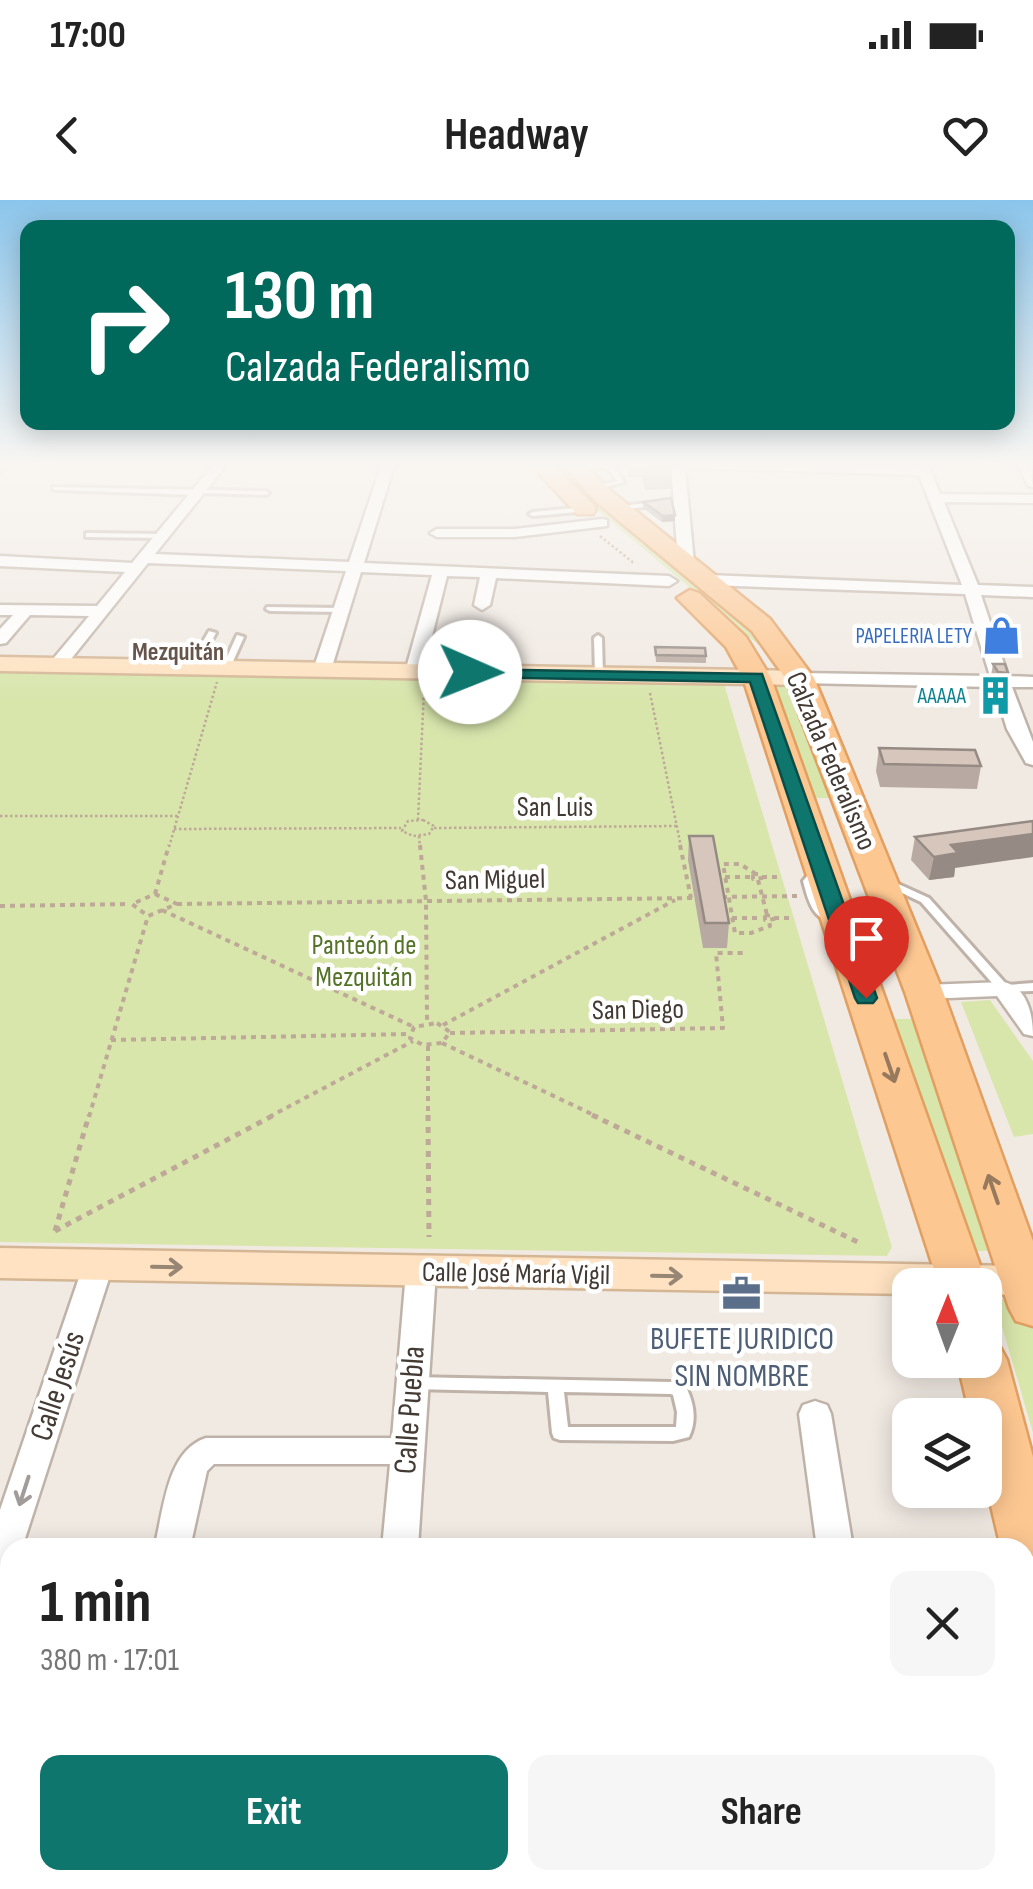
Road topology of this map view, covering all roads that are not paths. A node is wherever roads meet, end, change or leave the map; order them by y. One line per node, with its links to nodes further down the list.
1 (157, 542): 7 (street)
2 (363, 542): 8 (street)
3 (632, 542): 11 (main road, Calzada Federalismo)
4 (675, 542): 11 (street)
5 (953, 542): 13 (street)
6 (0, 561): 7 (street)
7 (139, 563): 8 (street); 20 (street)
8 (355, 567): 9 (street); 19 (street)
9 (441, 570): 10 (street); 33 (street)
10 (489, 573): 11 (street); 15 (street)
11 (670, 574): 12 (main road, Calzada Federalismo); 34 (main road, Calzada Federalismo)
12 (708, 580): 13 (street); 34 (main road, Calzada Federalismo)
13 (972, 590): 14 (street); 35 (street)
14 (1033, 592)
15 (482, 605)
16 (270, 609): 19 (lane)
17 (0, 610): 18 (street)
18 (25, 610): 20 (street); 24 (street)
19 (341, 610): 29 (street)
20 (100, 612): 27 (street)
21 (212, 634): 28 (lane)
22 (240, 637): 30 (lane)
23 (598, 638): 32 (lane)
24 (0, 639)
25 (505, 642): 31 (lane)
26 (0, 664): 27 (street)
27 (57, 665): 28 (street)
28 (192, 668): 30 (street)
29 (322, 670): 30 (street); 33 (street)
30 (222, 672)
31 (470, 672): 32 (street); 33 (street)
32 (599, 675): 34 (street)
33 (419, 676)
34 (778, 678): 35 (street); 38 (main road, Calzada Federalismo); 46 (main road, Calzada Federalismo, one-way to 46)
35 (1000, 682): 36 (street); 37 (street)
36 (1033, 682)
37 (1033, 759)
38 (879, 878): 40 (lane); 41 (main road, Calzada Federalismo)
39 (1033, 986): 40 (lane)
40 (1004, 989): 41 (street); 42 (street)
41 (924, 992): 49 (main road, Calzada Federalismo, one-way to 41)
42 (1033, 1029)
43 (425, 1254): 45 (street, Calle José María Vigil, one-way to 43); 47 (street, Calle José María Vigil, one-way to 47); 51 (street, Calle Puebla)
44 (0, 1263): 45 (street, Calle José María Vigil)
45 (98, 1266): 55 (street, Calle Jesús, one-way to 55)
46 (958, 1268)
47 (892, 1278)
48 (1002, 1287): 49 (street, Calle José María Vigil)
49 (1030, 1290)
50 (986, 1378): 59 (main road)
51 (412, 1383): 52 (lane); 54 (street, Calle Puebla)
52 (555, 1386): 52 (lane)
53 (814, 1414): 58 (street)
54 (407, 1450): 56 (street); 57 (street, Calle Puebla)
55 (8, 1538)
56 (174, 1538)
57 (401, 1538)
58 (833, 1538)
59 (1026, 1538)

